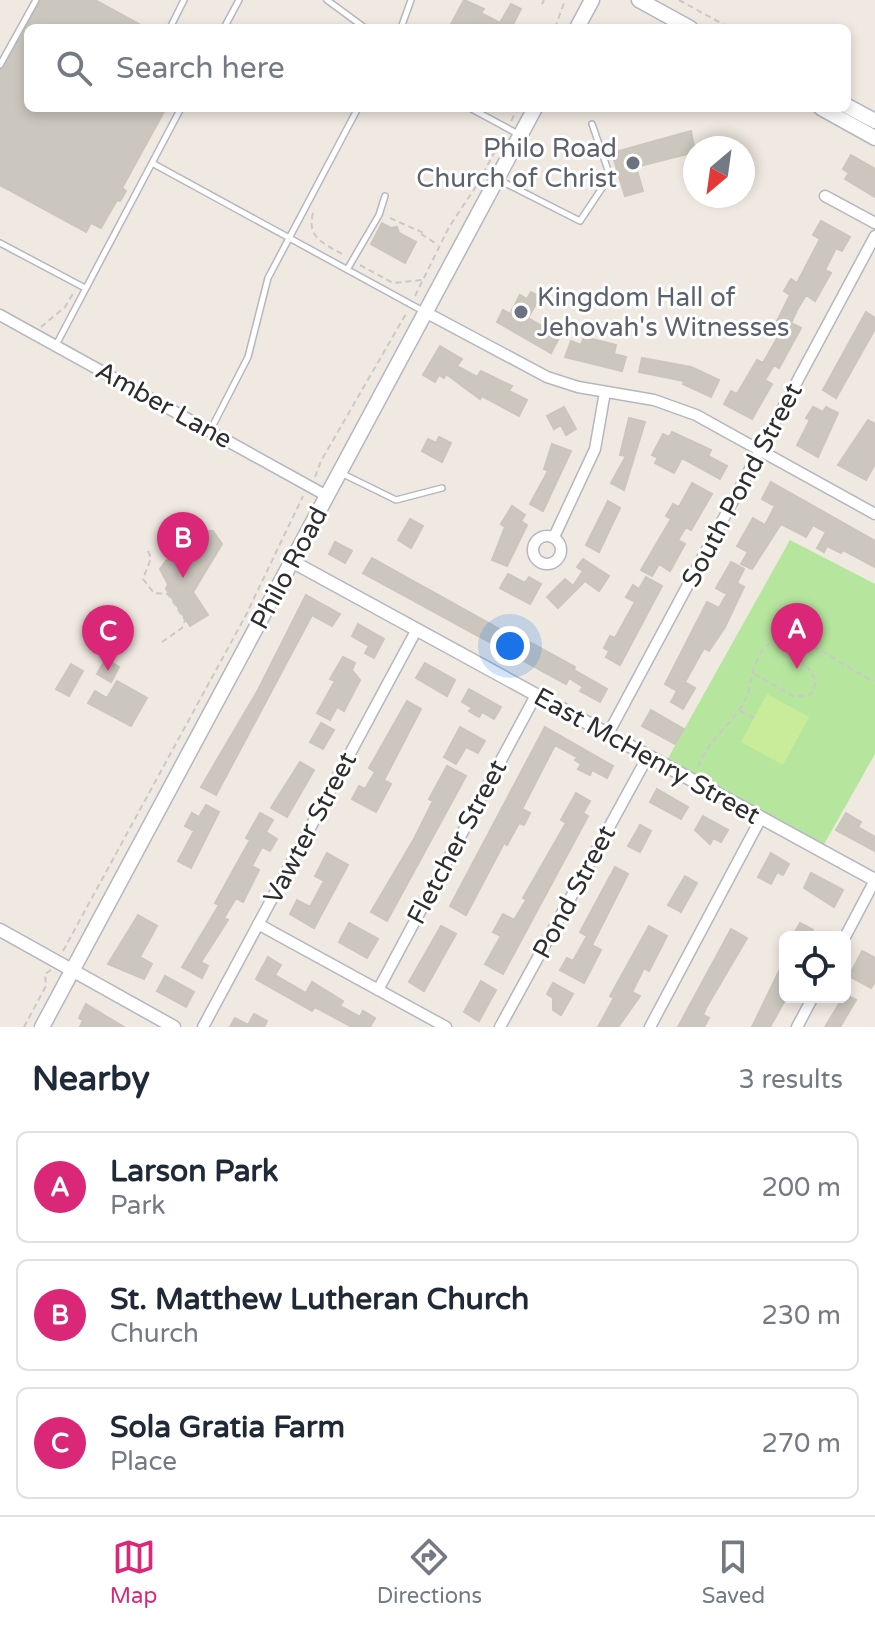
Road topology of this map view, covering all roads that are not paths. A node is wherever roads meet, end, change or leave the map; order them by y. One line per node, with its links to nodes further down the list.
1 (36, 0): 14 (lane)
2 (184, 0): 8 (lane)
3 (239, 0): 9 (lane)
4 (327, 0): 10 (lane)
5 (411, 0): 11 (lane)
6 (592, 0): 12 (main road)
7 (639, 0): 13 (main road)
8 (172, 24)
9 (226, 24)
10 (360, 24)
11 (402, 24)
12 (579, 24)
13 (683, 24)
14 (0, 65)
15 (851, 108): 21 (main road)
16 (179, 112): 25 (lane)
17 (356, 112): 31 (lane)
18 (478, 112): 23 (lane)
19 (533, 112): 23 (main road, Philo Road)
20 (828, 112): 24 (main road)
21 (875, 121)
22 (592, 124): 26 (lane)
23 (521, 135): 26 (main road, Philo Road)
24 (875, 138)
25 (152, 163): 31 (lane); 34 (lane)
26 (498, 179): 35 (main road, Philo Road)
27 (385, 196): 33 (lane)
28 (825, 196): 29 (street)
29 (875, 223)
30 (875, 236): 40 (street, South Pond Street)
31 (288, 237): 33 (lane); 39 (lane)
32 (0, 243): 34 (lane)
33 (348, 268): 35 (lane)
34 (85, 288): 37 (lane)
35 (427, 313): 38 (street); 41 (main road, Philo Road)
36 (1, 319): 37 (street, Amber Lane)
37 (55, 346): 39 (street, Amber Lane)
38 (605, 392): 40 (street); 45 (street)
39 (210, 431): 43 (street, Amber Lane)
40 (761, 451): 44 (street); 49 (street, South Pond Street)
41 (340, 473): 42 (lane); 43 (main road, Philo Road)
42 (442, 488)
43 (327, 496): 46 (main road, Philo Road)
44 (875, 513)
45 (554, 537)
46 (293, 562): 47 (street, East McHenry Street); 56 (main road, Philo Road)
47 (417, 629): 48 (street, East McHenry Street); 53 (street, Vawter Street)
48 (536, 695): 49 (street, East McHenry Street); 57 (street, Fletcher Street)
49 (608, 734): 50 (street, East McHenry Street)
50 (648, 756): 51 (street, East McHenry Street); 63 (street, Pond Street)
51 (761, 818): 52 (street, East McHenry Street); 64 (street)
52 (875, 880): 54 (street)
53 (258, 924): 57 (street); 61 (street, Vawter Street)
54 (848, 931)
55 (1, 934): 56 (street)
56 (72, 971): 59 (main road, Philo Road); 60 (street)
57 (378, 990): 62 (street)
58 (810, 1003): 65 (street)
59 (42, 1027)
60 (174, 1027)
61 (203, 1027)
62 (446, 1027)
63 (500, 1027)
64 (650, 1027)
65 (797, 1027)

